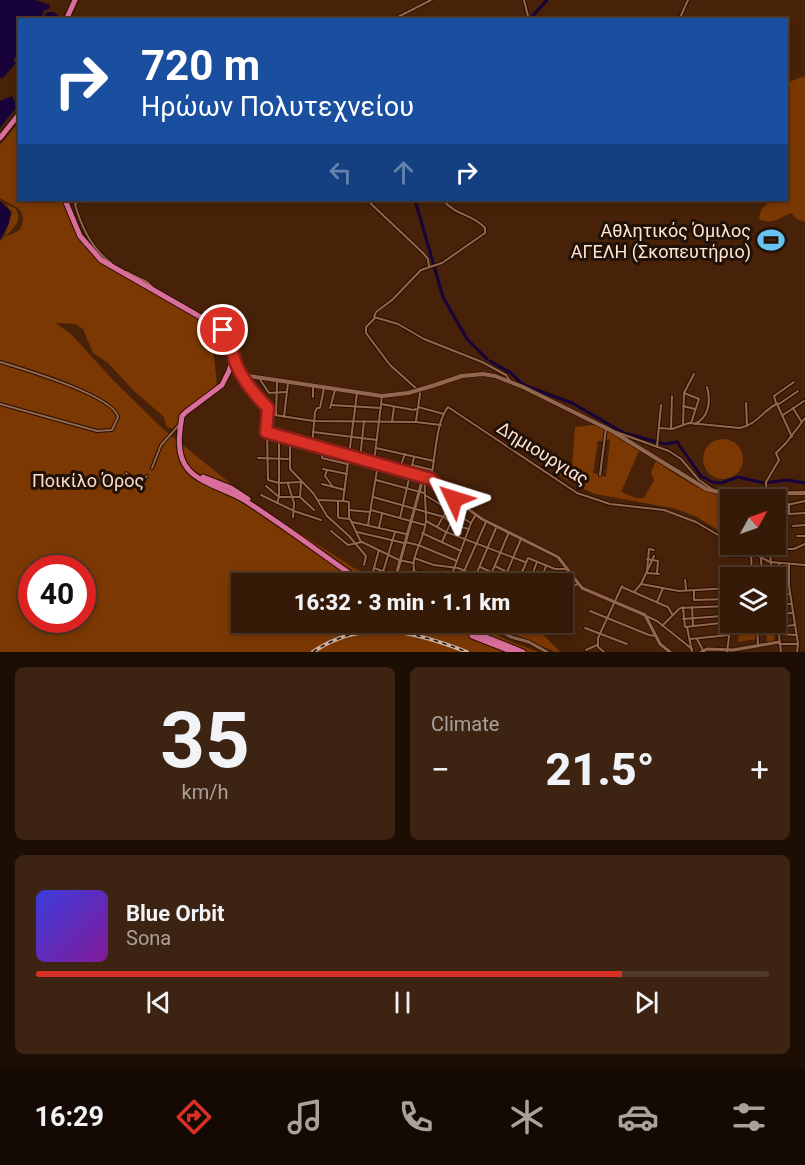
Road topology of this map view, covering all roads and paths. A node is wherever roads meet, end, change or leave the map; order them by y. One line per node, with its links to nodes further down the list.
1 (77, 0): 5 (highway)
2 (430, 0): 6 (street)
3 (524, 0): 7 (street)
4 (688, 0): 8 (street)
5 (69, 18)
6 (396, 18)
7 (529, 18)
8 (680, 18)
9 (18, 116): 11 (highway)
10 (18, 120): 11 (highway)
11 (0, 140)
12 (65, 201): 19 (highway)
13 (74, 201): 17 (street)
14 (80, 201): 17 (street)
15 (368, 201): 18 (street)
16 (444, 201): 18 (street)
17 (75, 204): 19 (street)
18 (429, 266): 20 (street)
19 (154, 290): 21 (highway)
20 (375, 318): 26 (street); 50 (street)
21 (234, 357): 24 (main road); 53 (street); 66 (highway)
22 (0, 362): 43 (street)
23 (694, 374): 37 (street)
24 (259, 378): 25 (main road); 35 (street)
25 (277, 381): 27 (main road); 35 (street)
26 (510, 381): 38 (main road, bridge); 72 (main road)
27 (288, 382): 29 (main road); 34 (street)
28 (794, 382): 44 (street)
29 (313, 386): 31 (main road); 40 (street)
30 (707, 387): 68 (street)
31 (324, 388): 32 (main road); 60 (street)
32 (335, 390): 36 (main road); 45 (street)
33 (798, 391): 44 (street)
34 (286, 392): 35 (street); 57 (street)
35 (278, 393): 56 (street)
36 (357, 393): 38 (main road); 45 (street)
37 (684, 393): 48 (street); 52 (street)
38 (382, 396): 47 (street)
39 (672, 396): 74 (street)
40 (313, 397)
41 (804, 401): 51 (street)
42 (746, 403): 71 (street)
43 (0, 404)
44 (777, 404): 55 (street); 71 (street)
45 (355, 405): 47 (street); 59 (street)
46 (661, 405): 73 (street)
47 (381, 406): 49 (street); 62 (street)
48 (683, 406): 52 (street); 70 (street)
49 (394, 407): 50 (street); 63 (street)
50 (417, 408): 54 (street); 64 (street)
51 (793, 408): 55 (street); 65 (street)
52 (695, 409): 67 (street)
53 (268, 414): 56 (street); 76 (street)
54 (444, 414): 69 (street); 180 (street, Δημιουργιας)
55 (783, 415): 80 (street)
56 (276, 416): 57 (street)
57 (284, 417): 60 (street)
58 (805, 418): 65 (street)
59 (353, 420): 60 (street); 61 (street); 79 (street)
60 (314, 421): 77 (street)
61 (364, 421): 62 (street); 83 (street)
62 (378, 422): 63 (street); 84 (street)
63 (392, 422): 64 (street)
64 (416, 422): 69 (street)
65 (802, 422): 80 (street)
66 (181, 423): 81 (highway); 101 (street)
67 (693, 423): 68 (street); 70 (street)
68 (700, 423): 71 (street)
69 (441, 425): 97 (street)
70 (683, 425): 74 (street)
71 (747, 426)
72 (606, 428): 75 (main road); 108 (street)
73 (658, 428): 74 (street); 85 (street)
74 (671, 429)
75 (614, 431): 85 (street); 122 (main road)
76 (267, 432): 78 (street); 93 (street)
77 (314, 432): 79 (street); 86 (street)
78 (279, 436): 82 (street); 94 (street)
79 (351, 437): 83 (street); 90 (street)
80 (792, 437): 120 (street)
81 (180, 438): 236 (highway); 237 (highway)
82 (290, 439): 86 (street); 95 (street)
83 (362, 439): 84 (street); 96 (street)
84 (376, 440): 88 (street)
85 (657, 443): 122 (street)
86 (312, 445): 87 (street)
87 (322, 448): 90 (street); 99 (street)
88 (376, 448): 89 (street); 98 (street)
89 (405, 454): 91 (street); 102 (street)
90 (349, 456): 96 (street); 99 (street)
91 (414, 457): 97 (street); 100 (street)
92 (258, 458): 93 (street)
93 (267, 459): 94 (street); 113 (street)
94 (279, 459): 95 (street); 113 (street)
95 (289, 459): 107 (street)
96 (360, 459): 98 (street)
97 (434, 461): 103 (street)
98 (376, 464): 102 (street); 112 (street)
99 (348, 465): 106 (street)
100 (412, 465): 103 (street); 105 (street)
101 (152, 468)
102 (399, 470): 105 (street)
103 (432, 470): 111 (street)
104 (126, 473): 109 (street)
105 (410, 473): 110 (street); 119 (street)
106 (347, 474): 118 (street); 121 (street)
107 (294, 475): 114 (street); 115 (street)
108 (600, 475)
109 (147, 476)
110 (424, 477): 111 (street); 123 (street); 126 (street)
111 (431, 479): 133 (street)
112 (376, 480): 119 (street); 132 (street)
113 (279, 483): 115 (street); 130 (street)
114 (301, 483): 115 (street); 131 (street); 134 (street)
115 (290, 484): 128 (street)
116 (321, 484): 118 (street)
117 (266, 486): 130 (street)
118 (334, 488): 121 (street)
119 (407, 489): 123 (street); 141 (street)
120 (766, 489)
121 (345, 490): 136 (street)
122 (713, 491): 124 (main road)
123 (418, 492): 126 (street); 142 (street)
124 (720, 493)
125 (805, 493): 129 (main road)
126 (425, 494): 143 (street); 148 (street)
127 (261, 495): 138 (street)
128 (291, 496): 130 (street); 131 (street); 146 (street)
129 (786, 496)
130 (279, 497): 138 (street)
131 (300, 497): 144 (street)
132 (373, 497): 141 (street); 147 (street)
133 (454, 499): 143 (street); 151 (street)
134 (318, 500): 135 (street); 158 (street)
135 (338, 501): 136 (street); 154 (street)
136 (343, 501): 145 (street)
137 (805, 501): 140 (street)
138 (277, 503): 146 (street)
139 (786, 503): 140 (street)
140 (789, 504): 149 (street)
141 (403, 506): 142 (street); 156 (street)
142 (413, 509): 148 (street); 159 (street)
143 (448, 509): 153 (street); 163 (street)
144 (314, 510)
145 (349, 510): 147 (street); 155 (street)
146 (294, 511): 152 (street); 157 (street)
147 (370, 512): 150 (street); 165 (street)
148 (424, 512): 153 (street); 160 (street)
149 (805, 513)
150 (382, 514): 156 (street); 170 (street)
151 (476, 515): 162 (street); 163 (street)
152 (293, 517)
153 (443, 517): 164 (street); 169 (street)
154 (340, 518): 155 (street); 158 (street)
155 (349, 518): 161 (street)
156 (400, 518): 159 (street)
157 (321, 520)
158 (332, 520): 189 (street)
159 (410, 521): 166 (street); 179 (street)
160 (426, 521): 166 (street); 169 (street)
161 (352, 522): 165 (street); 175 (street)
162 (486, 522): 171 (street); 190 (street)
163 (471, 523): 172 (street)
164 (451, 524): 172 (street); 176 (street)
165 (368, 525): 170 (street)
166 (425, 525): 178 (street)
167 (793, 525): 168 (street)
168 (805, 525)
169 (437, 527): 176 (street)
170 (379, 528): 174 (street)
171 (496, 528): 177 (street); 193 (street)
172 (469, 529): 184 (street)
173 (331, 531): 189 (street)
174 (395, 531): 179 (street); 185 (street)
175 (356, 532): 185 (street); 186 (street)
176 (446, 532): 184 (street); 188 (street)
177 (509, 532): 183 (street); 198 (street)
178 (422, 533): 188 (street); 192 (street)
179 (406, 534): 187 (street)
180 (720, 536)
181 (805, 536): 182 (street)
182 (797, 537)
183 (522, 538): 206 (street); 228 (street)
184 (466, 539): 190 (street); 197 (street)
185 (392, 540): 187 (street); 199 (street)
186 (362, 542): 189 (street); 195 (street)
187 (404, 542): 192 (street); 209 (street)
188 (442, 542): 197 (street)
189 (356, 543): 217 (street)
190 (477, 543): 193 (street); 229 (street)
191 (805, 544): 194 (street)
192 (418, 545): 205 (street); 211 (street)
193 (488, 548): 198 (street); 222 (street)
194 (786, 549)
195 (379, 550): 199 (street); 227 (street)
196 (654, 550): 208 (street)
197 (461, 551): 211 (street)
198 (501, 553): 206 (street); 223 (street)
199 (387, 554): 209 (street); 232 (street)
200 (741, 555): 204 (street)
201 (754, 555): 207 (street)
202 (770, 555): 214 (street)
203 (654, 556): 210 (street)
204 (731, 556)
205 (414, 558): 215 (street); 221 (street)
206 (513, 558): 213 (street); 234 (street)
207 (761, 558): 214 (street); 224 (street)
208 (647, 559): 210 (street); 235 (street)
209 (399, 560): 215 (street); 240 (street)
210 (652, 560): 235 (street); 235 (street)
211 (457, 561): 221 (street)
212 (537, 561): 213 (street); 220 (street); 246 (street)
213 (525, 562): 231 (street)
214 (770, 562): 216 (street); 225 (street)
215 (413, 563): 230 (street)
216 (779, 564): 218 (street); 226 (street)
217 (364, 565)
218 (789, 565): 219 (street); 255 (street)
219 (805, 565)
220 (546, 566): 228 (street); 247 (street)
221 (454, 567): 229 (street); 242 (street)
222 (480, 567): 233 (street); 244 (street)
223 (495, 567): 233 (street); 234 (street)
224 (762, 567)
225 (771, 567)
226 (779, 567)
227 (374, 568): 232 (street); 238 (street)
228 (566, 569): 248 (street)
229 (464, 570): 243 (street)
230 (413, 571): 241 (street)
231 (522, 571): 245 (street)
232 (383, 572): 239 (street)
233 (492, 572)
234 (507, 572)
235 (646, 572): 252 (street)
236 (349, 573)
237 (355, 573)
238 (373, 573)
239 (386, 573)
240 (397, 573)
241 (426, 573)
242 (452, 573)
243 (471, 573)
244 (477, 573)
245 (527, 573)
246 (533, 573)
247 (543, 573)
248 (569, 573)
249 (573, 577): 251 (street)
250 (685, 580): 258 (street)
251 (578, 584): 253 (street); 264 (street)
252 (641, 584): 256 (street); 260 (street)
253 (573, 586)
254 (786, 586): 255 (street)
255 (789, 586): 261 (street)
256 (663, 588): 258 (street); 265 (street)
257 (720, 589): 259 (street)
258 (686, 590): 259 (street)
259 (694, 590): 263 (street)
260 (634, 592): 264 (street); 265 (street)
261 (790, 594): 262 (street); 267 (street)
262 (786, 595)
263 (720, 599)
264 (614, 602): 275 (street); 277 (street)
265 (657, 602): 274 (street)
266 (786, 604): 267 (street)
267 (792, 604): 273 (street)
268 (720, 606): 270 (street)
269 (683, 609): 270 (street); 274 (street); 279 (street)
270 (692, 609): 278 (street)
271 (590, 611): 277 (street)
272 (786, 613): 273 (street)
273 (793, 613): 281 (street)
274 (672, 614): 282 (street)
275 (646, 616): 282 (street); 295 (street)
276 (720, 617): 278 (street)
277 (608, 618): 290 (street); 295 (street)
278 (693, 618): 279 (street); 283 (street)
279 (683, 619): 285 (street)
280 (720, 623): 283 (street)
281 (795, 625): 284 (street); 294 (street)
282 (662, 626): 306 (street)
283 (693, 626): 285 (street)
284 (786, 626)
285 (687, 627): 297 (street)
286 (585, 628): 290 (street)
287 (467, 633): 307 (highway)
288 (476, 633): 308 (highway)
289 (504, 633): 309 (street)
290 (601, 633): 299 (street); 301 (street)
291 (757, 633): 302 (street)
292 (778, 634): 294 (street); 298 (street)
293 (729, 635): 296 (street); 305 (street)
294 (797, 635): 300 (street)
295 (655, 636): 311 (street)
296 (697, 638): 297 (street); 312 (street)
297 (690, 639): 306 (street)
298 (779, 643): 300 (street); 302 (street); 313 (street)
299 (627, 644)
300 (798, 644): 314 (street)
301 (597, 645): 303 (street); 310 (street)
302 (758, 646): 305 (street)
303 (586, 650)
304 (719, 650): 305 (street); 312 (street)
305 (727, 650)
306 (692, 651)
307 (513, 652)
308 (523, 652)
309 (547, 652)
310 (604, 652)
311 (670, 652)
312 (703, 652)
313 (781, 652)
314 (797, 652)

